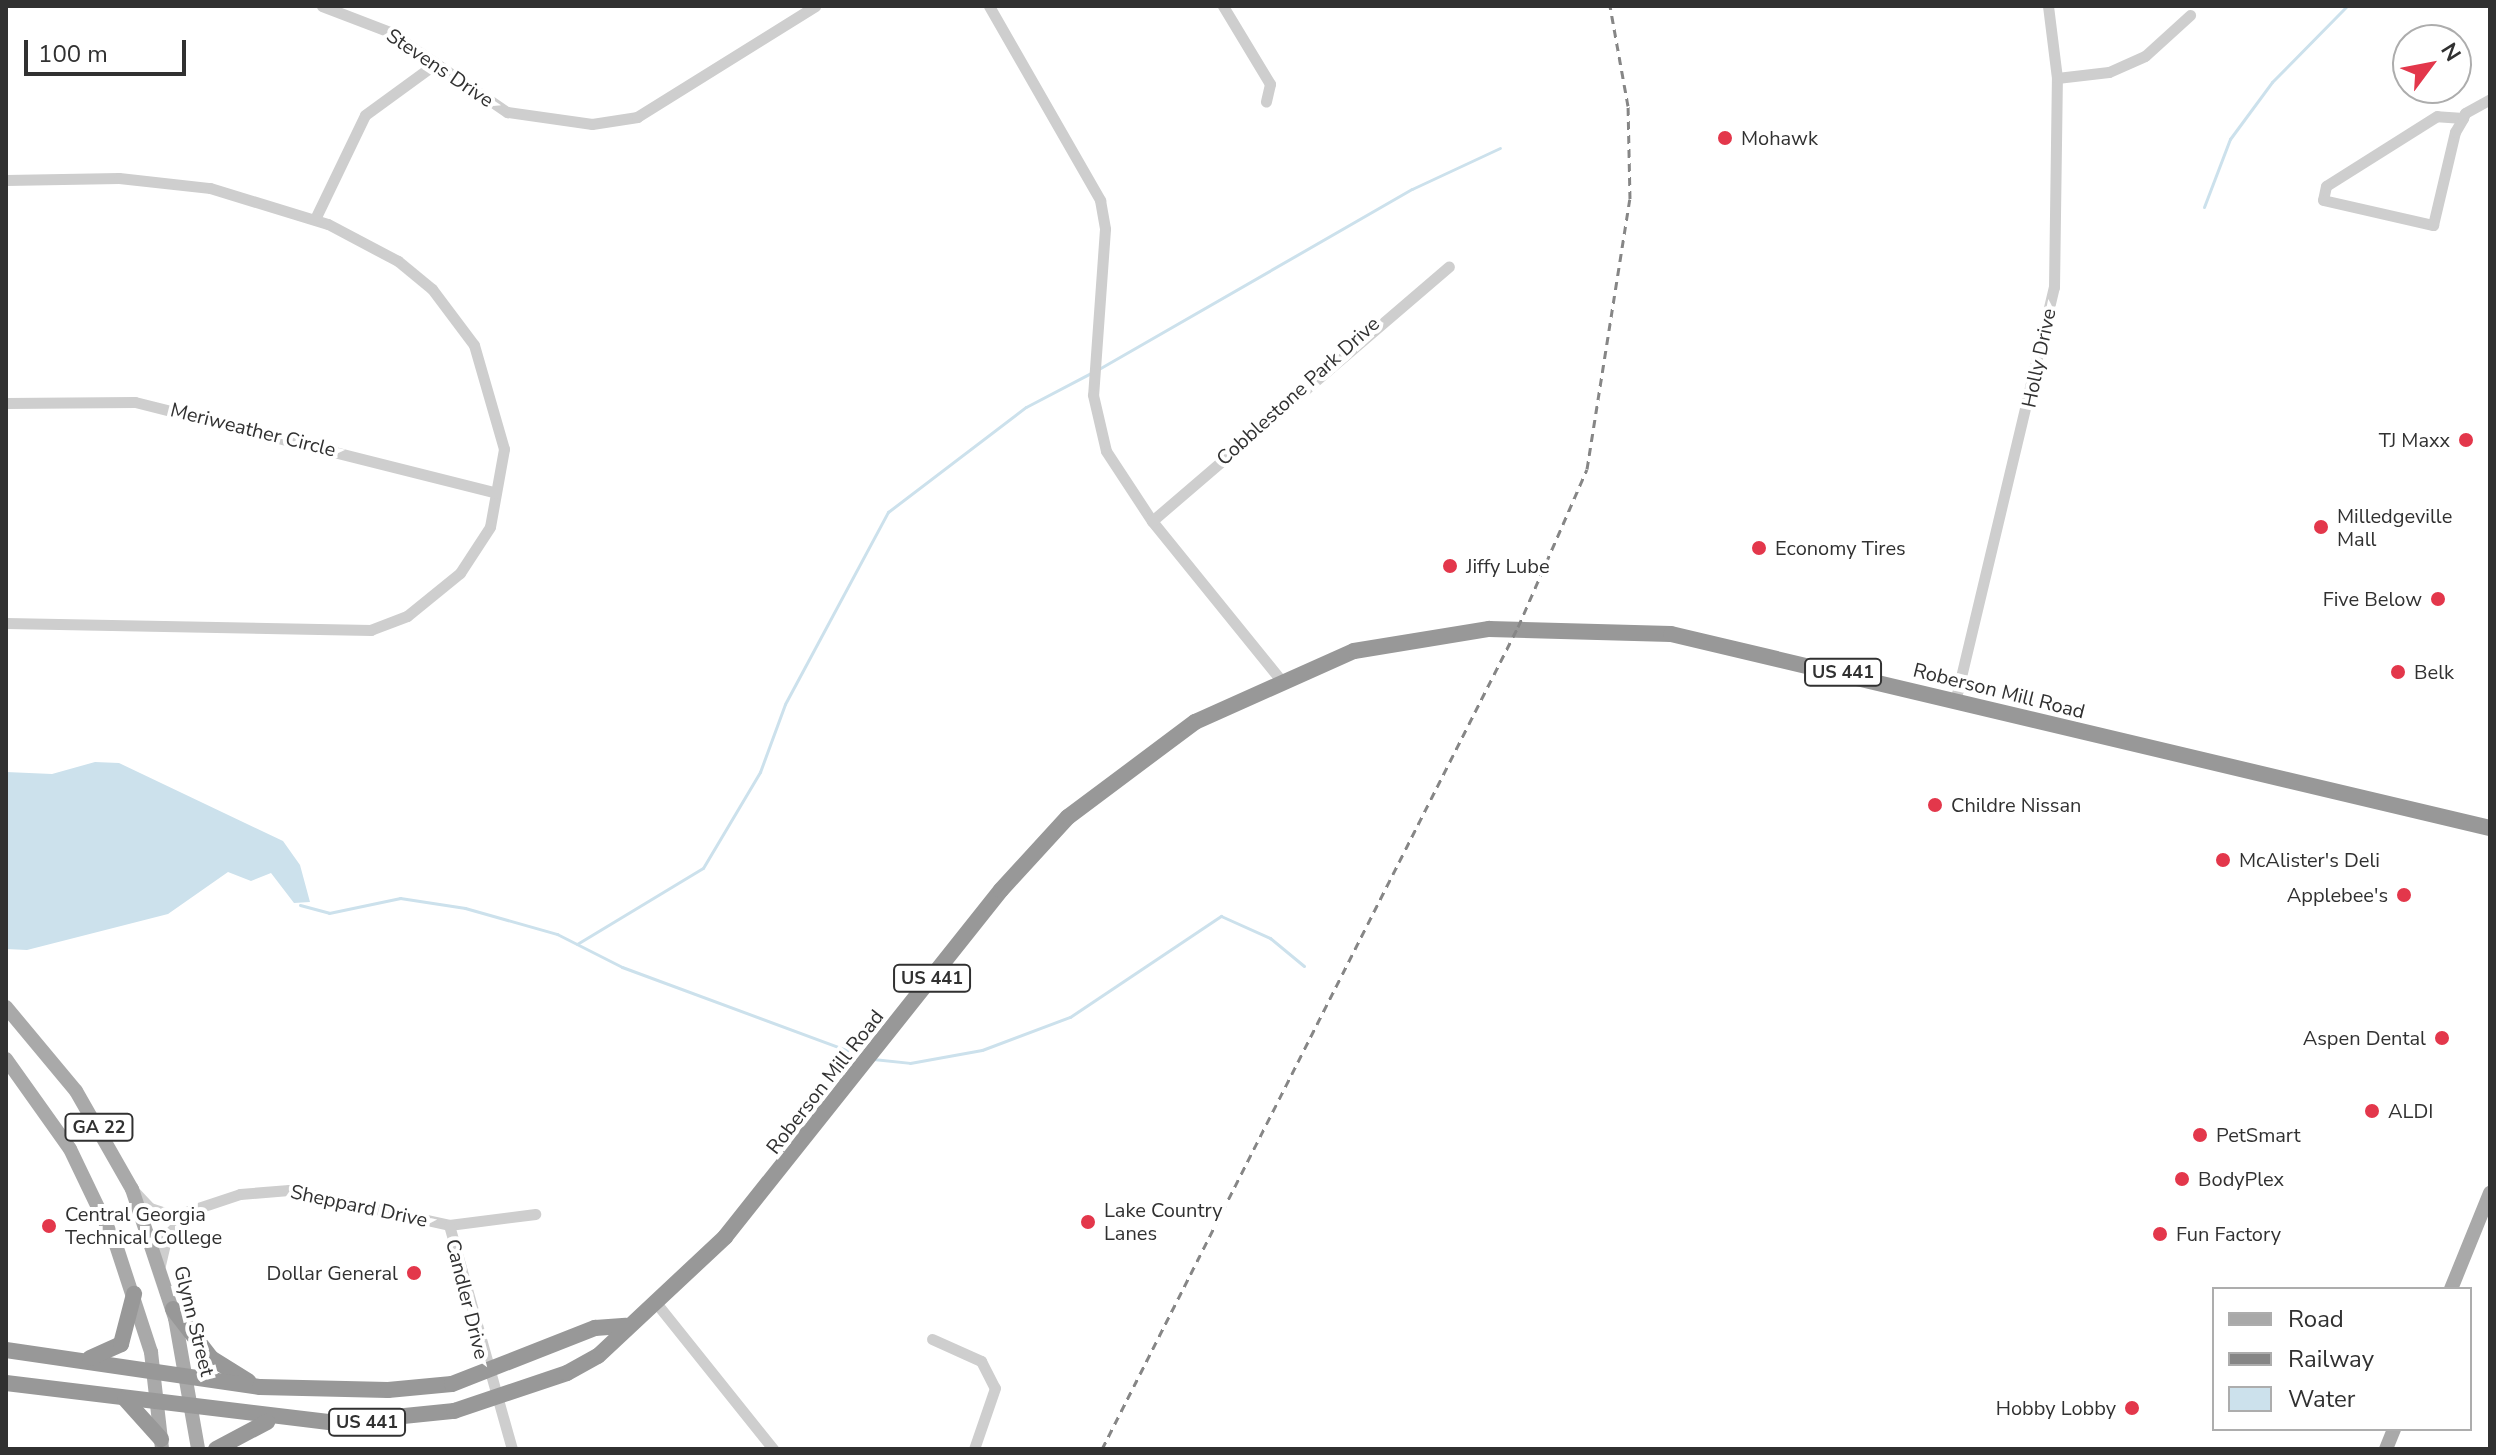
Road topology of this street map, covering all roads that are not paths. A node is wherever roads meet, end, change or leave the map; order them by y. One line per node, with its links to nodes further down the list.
1 (322, 6): 7 (street, Stevens Drive)
2 (815, 6): 7 (street, Stevens Drive)
3 (989, 6): 17 (street)
4 (1223, 6): 10 (street)
5 (2048, 6): 8 (street, Holly Drive)
6 (2190, 15): 8 (street)
7 (435, 64): 13 (street)
8 (2057, 78): 20 (street, Holly Drive)
9 (2490, 99): 11 (street)
10 (1266, 102)
11 (2463, 118): 11 (street)
12 (6, 180): 13 (street)
13 (315, 219): 16 (street)
14 (1449, 266): 17 (street, Cobblestone Park Drive)
15 (6, 403): 16 (street, Meriweather Circle)
16 (496, 493): 18 (street)
17 (1152, 521): 19 (street)
18 (6, 623)
19 (1280, 679): 20 (highway, Roberson Mill Road / US 441); 32 (highway, Roberson Mill Road / US 441)
20 (1955, 702): 21 (highway, Roberson Mill Road / US 441)
21 (2490, 828)
22 (6, 1007): 24 (main road, Glynn Street / GA 22)
23 (6, 1059): 31 (main road, GA 22)
24 (132, 1189): 27 (street); 29 (main road, Glynn Street / GA 22)
25 (2490, 1193): 30 (main road)
26 (535, 1214): 28 (street, Sheppard Drive)
27 (187, 1215): 28 (street, Sheppard Drive); 29 (street)
28 (449, 1225): 39 (street, Candler Drive)
29 (160, 1265): 33 (main road, Glynn Street / GA 22)
30 (2452, 1287)
31 (134, 1294): 37 (highway); 38 (main road, GA 22)
32 (657, 1304): 34 (highway, Roberson Mill Road / US 441); 52 (street)
33 (173, 1309): 40 (main road, Glynn Street / GA 22); 42 (highway)
34 (626, 1326): 39 (highway, Roberson Mill Road / US 441); 44 (highway, Roberson Mill Road / US 441)
35 (932, 1339): 53 (street)
36 (6, 1350): 37 (highway, US 441)
37 (85, 1359): 38 (highway, US 441)
38 (155, 1372): 40 (highway, Roberson Mill Road / US 441); 45 (main road, GA 22)
39 (485, 1374): 42 (highway, Roberson Mill Road / US 441); 44 (street, Candler Drive)
40 (189, 1376): 42 (highway, Roberson Mill Road / US 441); 46 (main road, Glynn Street / GA 22)
41 (6, 1383): 43 (highway, US 441)
42 (260, 1387)
43 (124, 1398): 45 (highway, US 441); 48 (highway)
44 (495, 1400): 47 (highway, Roberson Mill Road / US 441); 51 (street, Candler Drive)
45 (158, 1404): 46 (highway, Roberson Mill Road / US 441); 48 (main road, GA 22)
46 (193, 1408): 47 (highway, Roberson Mill Road / US 441); 49 (main road, Glynn Street / GA 22)
47 (271, 1420): 50 (highway)
48 (162, 1444)
49 (198, 1449)
50 (216, 1449)
51 (512, 1449)
52 (773, 1449)
53 (974, 1449)

